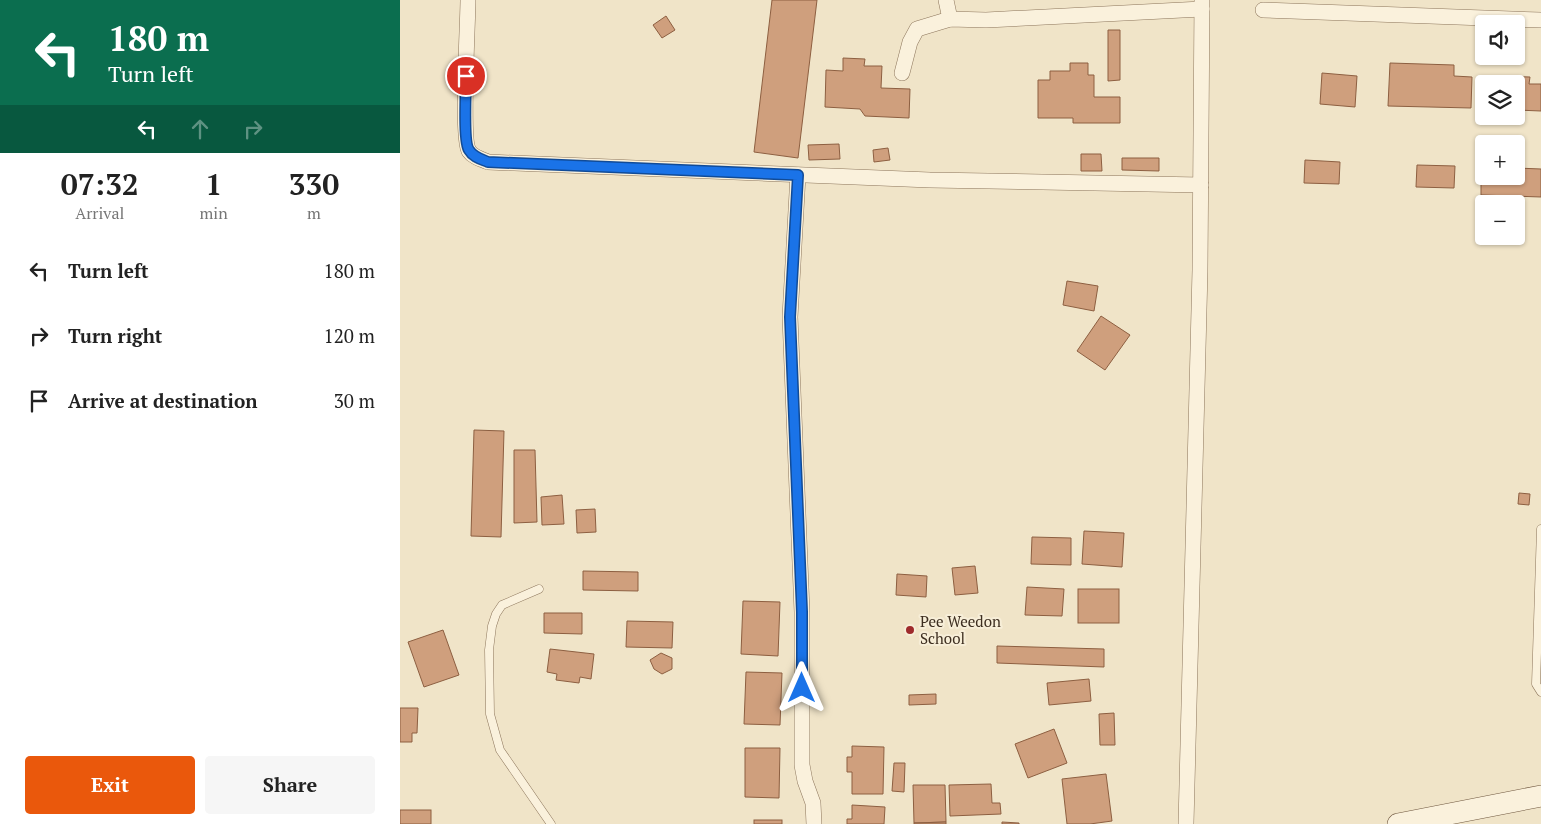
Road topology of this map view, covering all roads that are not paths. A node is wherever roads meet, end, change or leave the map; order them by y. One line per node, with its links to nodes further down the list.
1 (468, 0): 8 (street)
2 (946, 0): 5 (street)
3 (1202, 4): 5 (street); 9 (street)
4 (1263, 10): 6 (street)
5 (950, 20): 7 (street)
6 (1541, 20)
7 (902, 73)
8 (798, 175): 9 (street); 15 (street)
9 (1202, 184): 16 (street)
10 (1541, 529): 12 (lane)
11 (539, 589): 14 (lane)
12 (1541, 692)
13 (1541, 796): 17 (main road)
14 (551, 824)
15 (814, 824)
16 (1186, 824)
17 (1398, 824)

